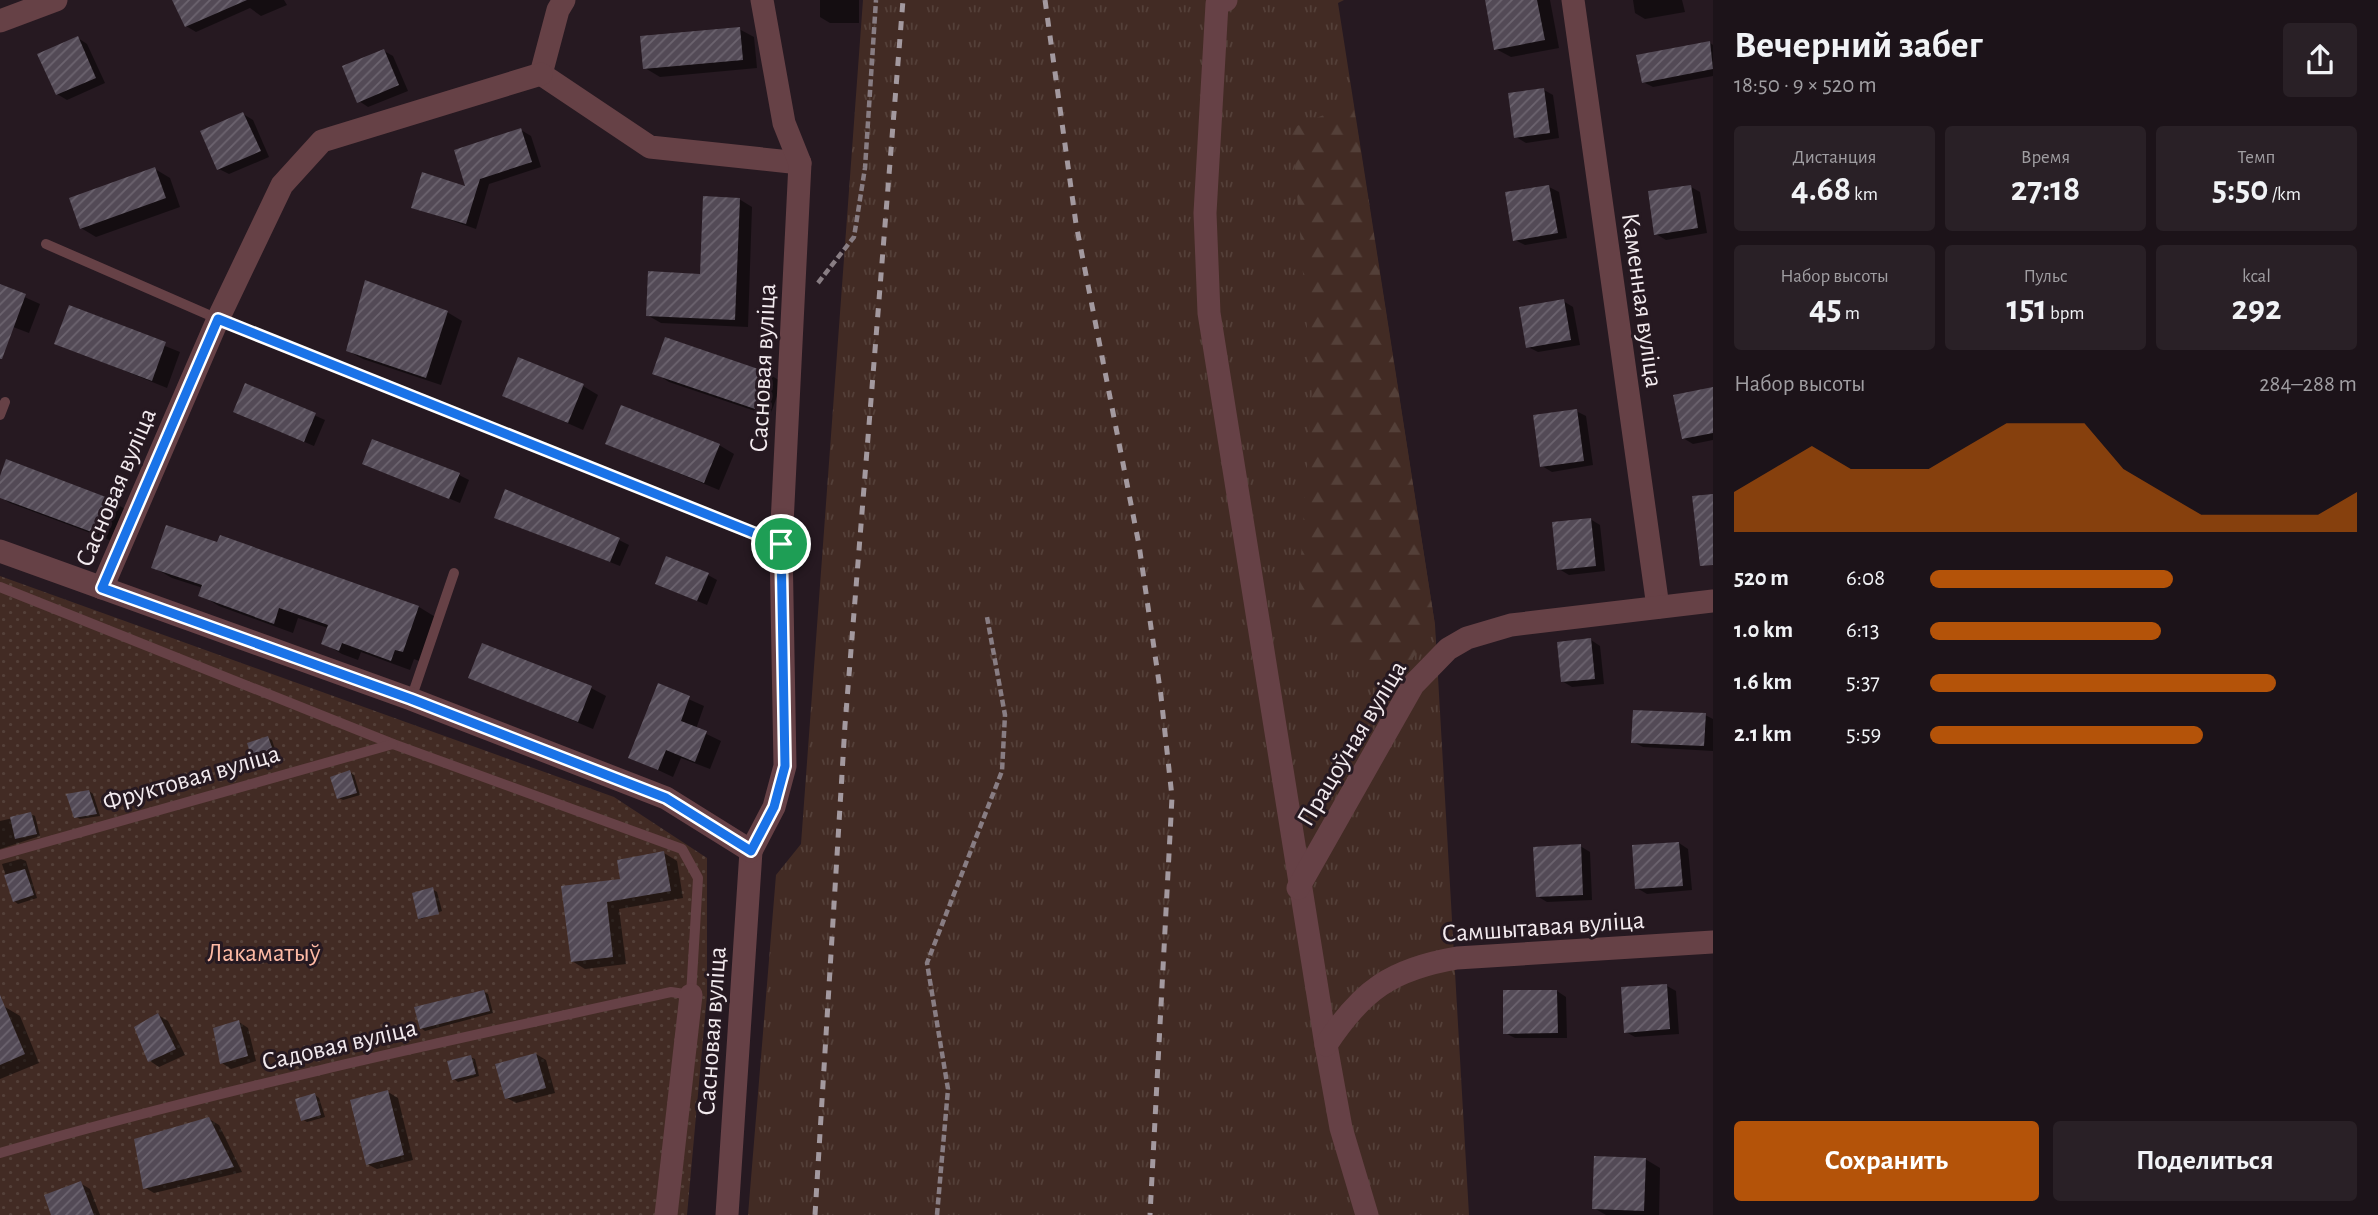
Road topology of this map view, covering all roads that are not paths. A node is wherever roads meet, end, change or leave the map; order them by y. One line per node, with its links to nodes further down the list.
1 (56, 0): 6 (street)
2 (564, 0): 7 (street)
3 (762, 0): 8 (street)
4 (1226, 0): 24 (street)
5 (1573, 0): 19 (street, Каменная вуліца)
6 (0, 21)
7 (541, 74): 8 (street); 10 (street, Сасновая вуліца)
8 (800, 163): 13 (street, Сасновая вуліца)
9 (46, 244): 10 (lane)
10 (218, 319): 13 (lane); 17 (street, Сасновая вуліца)
11 (5, 401): 12 (lane)
12 (0, 415)
13 (781, 544): 22 (street, Сасновая вуліца)
14 (0, 551): 17 (street)
15 (454, 573): 20 (lane)
16 (0, 586): 21 (lane)
17 (102, 588): 20 (street, Сасновая вуліца)
18 (1713, 601): 19 (street, Працоўная вуліца)
19 (1658, 607): 24 (street, Працоўная вуліца)
20 (411, 699): 22 (street, Сасновая вуліца)
21 (393, 744): 23 (lane, Фруктовая вуліца); 26 (lane)
22 (751, 851): 30 (street, Сасновая вуліца)
23 (0, 855)
24 (1298, 888): 27 (street)
25 (1713, 942): 27 (street, Самшытавая вуліца)
26 (691, 995): 28 (lane, Садовая вуліца); 29 (street)
27 (1326, 1045): 31 (street)
28 (0, 1153)
29 (666, 1215)
30 (727, 1215)
31 (1367, 1215)

